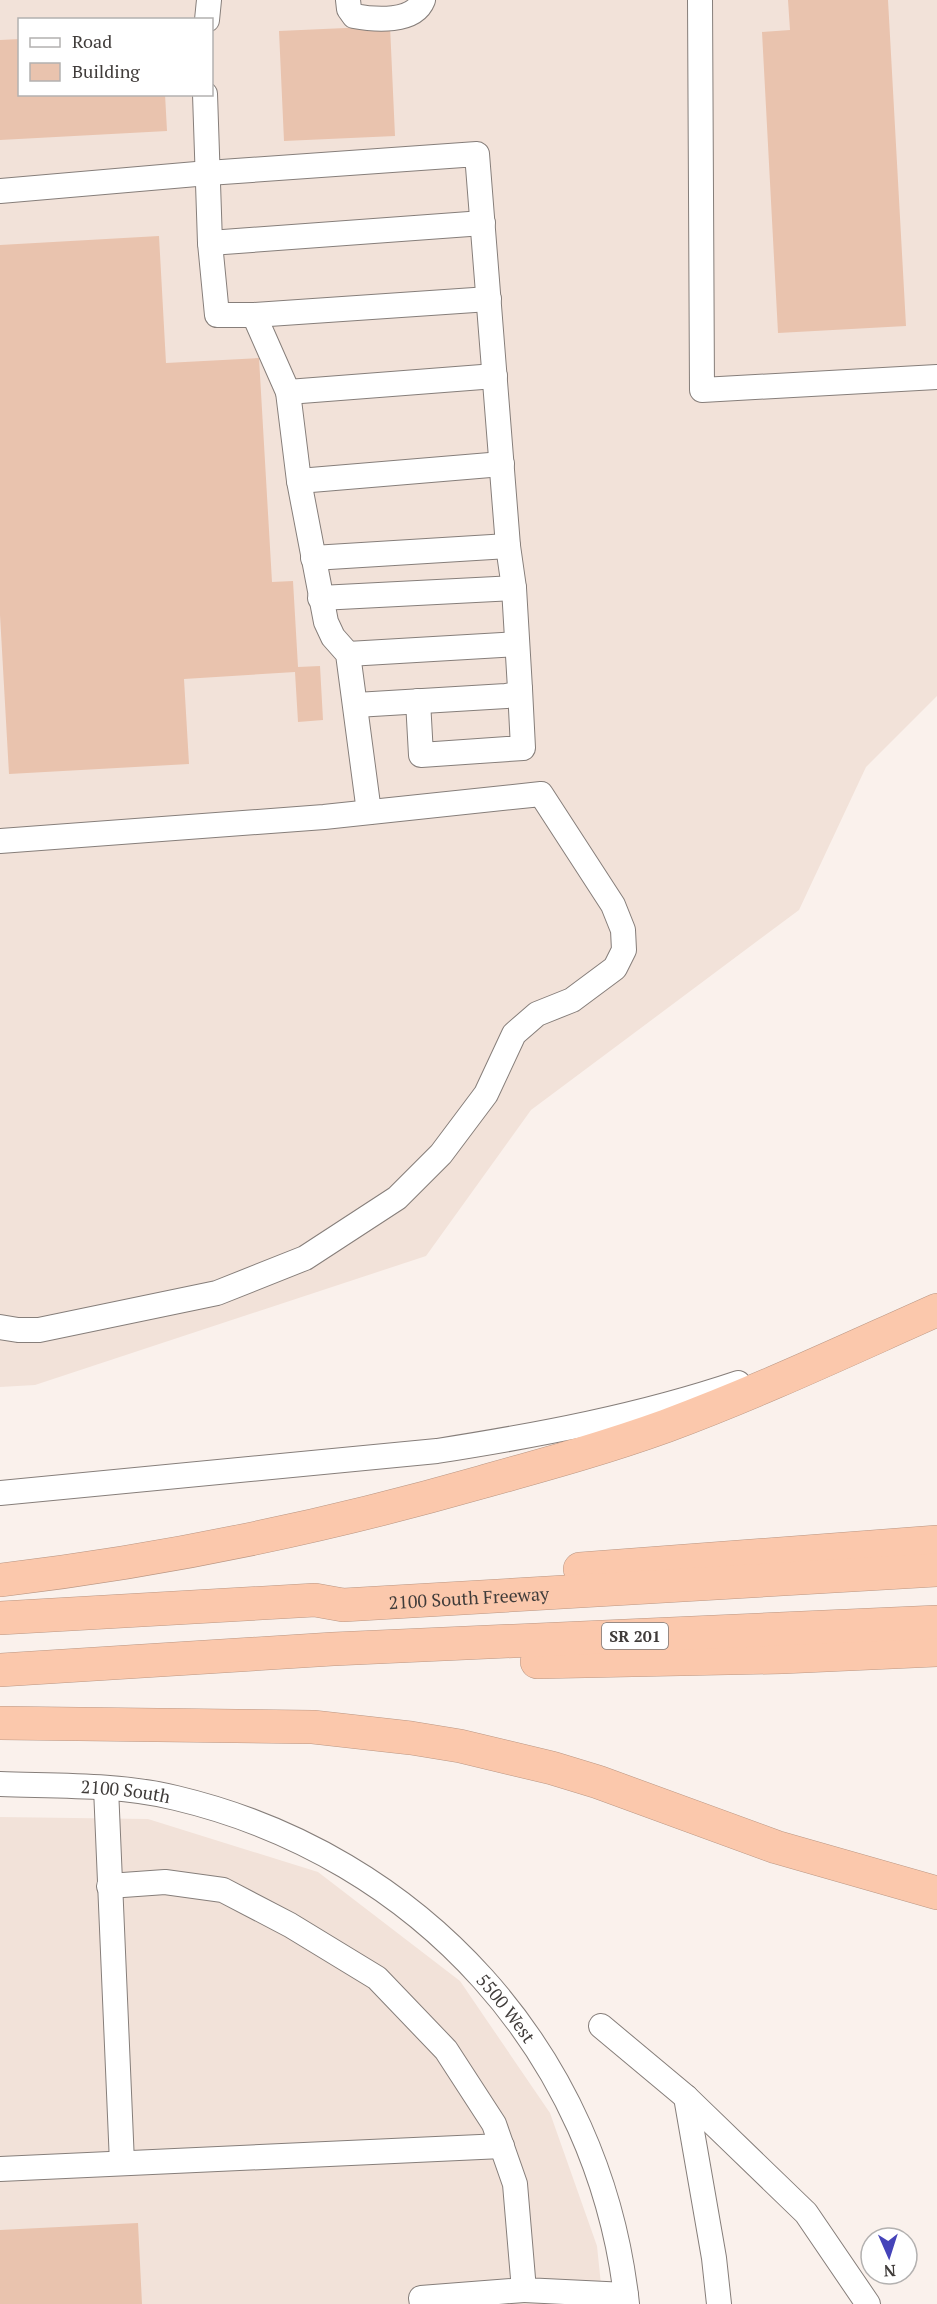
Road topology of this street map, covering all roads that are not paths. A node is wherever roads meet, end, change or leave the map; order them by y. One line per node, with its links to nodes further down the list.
1 (209, 0): 5 (street)
2 (348, 0): 3 (street)
3 (423, 0)
4 (700, 0): 14 (street)
5 (207, 18)
6 (205, 96): 7 (street)
7 (208, 173): 8 (street); 9 (street); 10 (street)
8 (0, 191)
9 (483, 223): 10 (street); 11 (street)
10 (210, 243): 12 (street)
11 (489, 299): 12 (street); 13 (street)
12 (254, 315): 15 (street)
13 (495, 376): 15 (street); 16 (street)
14 (937, 377)
15 (288, 392): 17 (street)
16 (502, 464): 17 (street); 18 (street)
17 (299, 481): 19 (street)
18 (508, 546): 19 (street); 20 (street)
19 (313, 558): 21 (street)
20 (513, 588): 21 (street); 22 (street)
21 (320, 598): 23 (street)
22 (517, 644): 23 (street); 24 (street)
23 (348, 654): 26 (street)
24 (520, 689): 25 (street); 25 (street)
25 (418, 701): 26 (street)
26 (356, 705): 27 (street)
27 (369, 812): 28 (street); 30 (street)
28 (0, 841)
29 (937, 1310): 31 (street); 34 (highway)
30 (0, 1327)
31 (0, 1493)
32 (937, 1542): 35 (highway)
33 (937, 1570): 35 (highway, 2100 South Freeway)
34 (0, 1580)
35 (315, 1600): 36 (highway, 2100 South Freeway)
36 (0, 1618)
37 (937, 1622): 38 (highway, SR 201)
38 (333, 1649): 39 (highway); 40 (highway, SR 201)
39 (937, 1650)
40 (0, 1670)
41 (0, 1723): 46 (highway)
42 (0, 1784): 43 (street, 2100 South)
43 (106, 1788): 44 (street, 2100 South); 45 (street)
44 (247, 1819): 53 (street, 5500 West)
45 (109, 1886): 49 (street); 50 (street)
46 (937, 1893)
47 (601, 2026): 48 (street)
48 (686, 2097): 55 (street); 56 (street)
49 (502, 2146): 50 (street); 52 (street)
50 (122, 2163): 51 (street)
51 (0, 2169)
52 (524, 2290): 53 (street); 54 (street)
53 (627, 2299)
54 (422, 2304)
55 (719, 2304)
56 (868, 2304)

